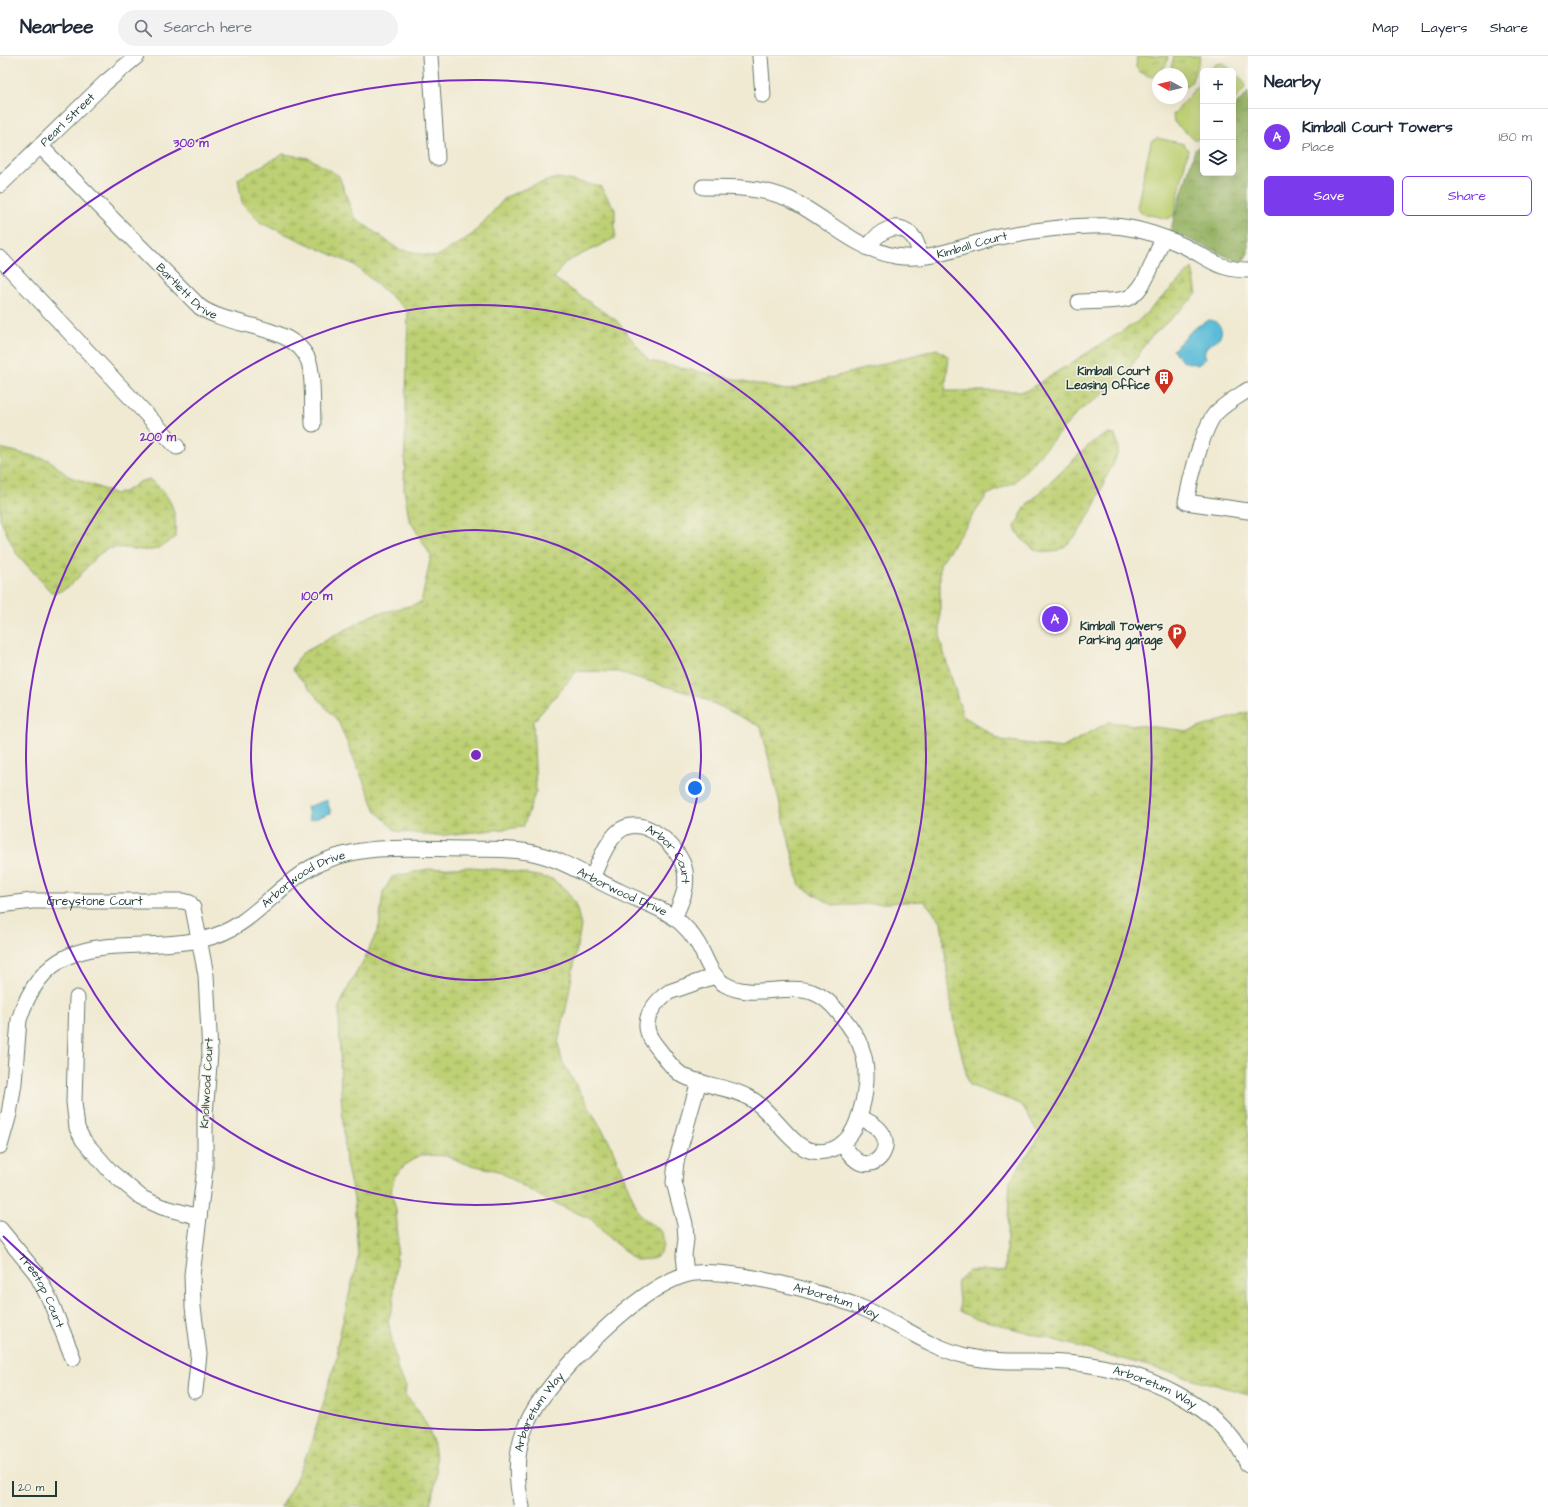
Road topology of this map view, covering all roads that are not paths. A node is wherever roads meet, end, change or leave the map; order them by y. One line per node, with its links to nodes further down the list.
1 (137, 56): 5 (street, Pearl Street)
2 (430, 56): 6 (street)
3 (760, 56): 4 (street)
4 (763, 95)
5 (40, 146): 7 (street, Pearl Street); 16 (street, Bartlett Drive)
6 (437, 158)
7 (0, 185)
8 (703, 187): 10 (street, Kimball Court)
9 (1163, 238): 11 (street, Kimball Court); 13 (street, Kimball Court); 14 (street)
10 (868, 248): 11 (street, Kimball Court); 11 (street)
11 (921, 257)
12 (0, 258): 17 (street)
13 (1248, 270)
14 (1079, 302)
15 (1248, 390): 18 (street)
16 (312, 424)
17 (177, 447)
18 (1248, 511)
19 (592, 878): 22 (street, Arborwood Drive); 22 (street, Arbor Court); 23 (street, Arborwood Drive)
20 (190, 903): 21 (street, Greystone Court); 23 (street, Knollwood Court)
21 (0, 905)
22 (674, 918): 24 (street, Arborwood Drive)
23 (199, 940): 29 (street, Arborwood Drive); 30 (street, Knollwood Court)
24 (715, 976): 26 (street); 27 (street)
25 (77, 998): 30 (street)
26 (699, 1081): 28 (street); 32 (street)
27 (859, 1116): 28 (street); 28 (street)
28 (842, 1144)
29 (0, 1146)
30 (199, 1217): 34 (street, Knollwood Court)
31 (0, 1229): 33 (street, Treetop Court)
32 (686, 1274): 35 (street, Arboretum Way); 36 (street, Arboretum Way)
33 (73, 1358)
34 (195, 1391)
35 (1248, 1465)
36 (522, 1507)

